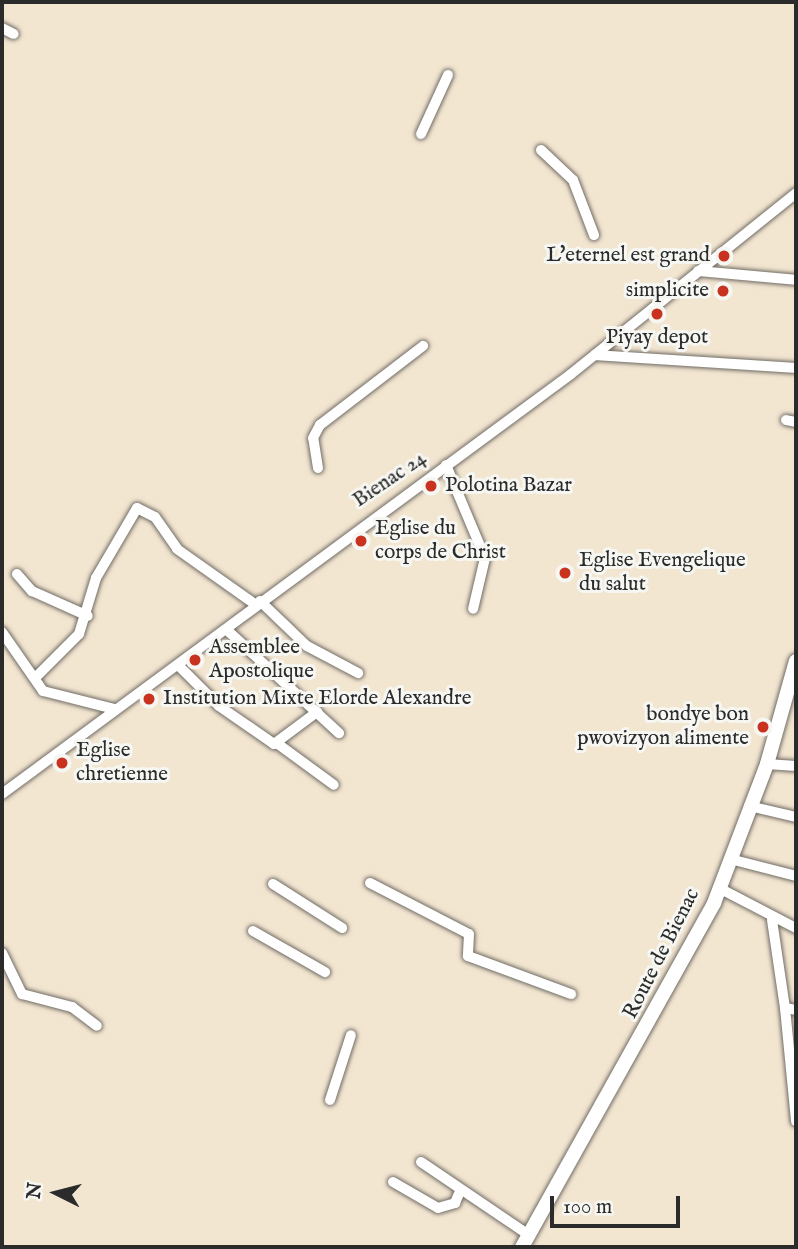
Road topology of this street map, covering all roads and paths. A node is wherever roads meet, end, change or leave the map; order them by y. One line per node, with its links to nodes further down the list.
1 (2, 28): 2 (street)
2 (14, 34)
3 (447, 75): 4 (street)
4 (421, 134)
5 (541, 150): 7 (street)
6 (796, 192): 8 (street, Bienac 24)
7 (594, 235)
8 (698, 271): 9 (street); 11 (street, Bienac 24)
9 (796, 280)
10 (423, 345): 14 (street)
11 (595, 355): 12 (street); 13 (street, Bienac 24)
12 (796, 368)
13 (446, 465): 16 (street, Bienac 24); 17 (street)
14 (318, 468)
15 (17, 574): 18 (street)
16 (258, 603): 18 (street); 19 (street, Bienac 24); 23 (street)
17 (473, 609)
18 (88, 616): 24 (street)
19 (228, 631): 22 (street, Bienac 24); 27 (street)
20 (2, 632): 24 (street)
21 (796, 661): 25 (main road, Route de Bienac)
22 (179, 666): 26 (street, Bienac 24); 29 (street)
23 (358, 673)
24 (37, 676): 26 (street)
25 (791, 702): 30 (main road, Route de Bienac)
26 (114, 709): 33 (street, Bienac 24)
27 (317, 712): 28 (street); 29 (street)
28 (340, 733)
29 (278, 744): 32 (street)
30 (767, 764): 31 (street); 34 (main road, Route de Bienac)
31 (796, 766)
32 (334, 785)
33 (2, 794)
34 (749, 806): 35 (street); 36 (main road, Route de Bienac)
35 (796, 817)
36 (730, 859): 37 (street); 40 (main road, Route de Bienac)
37 (796, 876)
38 (370, 883): 47 (street)
39 (273, 884): 42 (street)
40 (719, 888): 41 (street); 57 (main road, Route de Bienac)
41 (772, 920): 43 (street); 48 (street)
42 (342, 928)
43 (796, 929)
44 (253, 931): 46 (street)
45 (2, 953): 49 (street)
46 (325, 972)
47 (571, 994)
48 (791, 1009): 51 (street)
49 (97, 1026)
50 (351, 1035): 52 (street)
51 (793, 1083): 53 (street)
52 (330, 1100)
53 (796, 1121)
54 (421, 1162): 56 (street)
55 (393, 1182): 56 (street)
56 (460, 1191): 57 (street)
57 (526, 1241)

